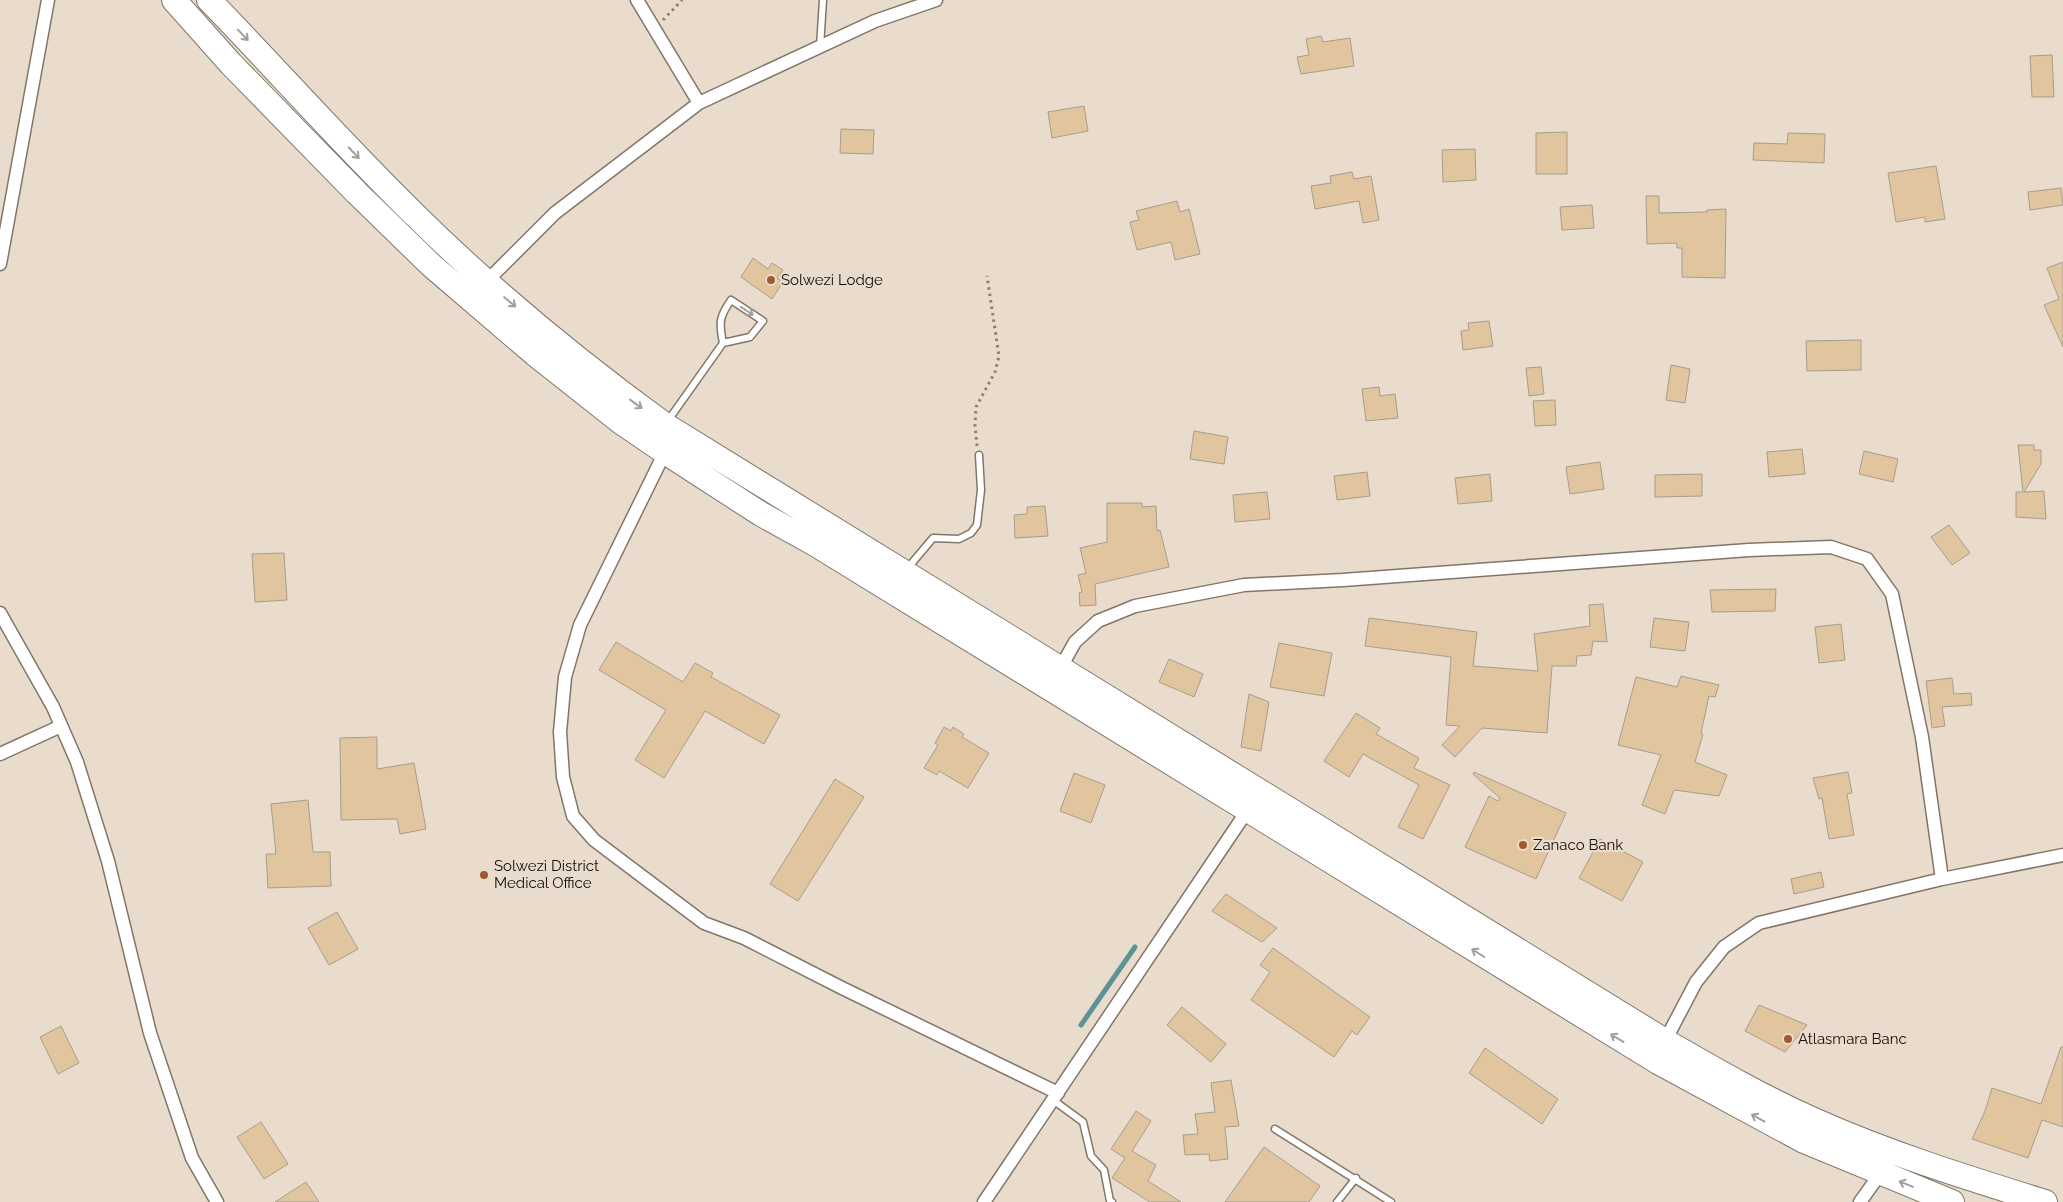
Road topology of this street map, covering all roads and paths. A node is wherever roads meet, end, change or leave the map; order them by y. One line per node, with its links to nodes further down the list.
1 (48, 0): 11 (street)
2 (174, 0): 13 (highway)
3 (209, 0): 13 (highway, one-way to 13)
4 (637, 0): 8 (street)
5 (682, 0): 8 (path)
6 (823, 0): 9 (lane)
7 (936, 0): 9 (street)
8 (654, 29): 10 (street)
9 (820, 47): 10 (street)
10 (698, 102): 13 (street)
11 (0, 264)
12 (986, 276): 17 (path)
13 (478, 291): 15 (highway, one-way to 15); 16 (highway)
14 (723, 344): 14 (lane, one-way to 14); 15 (lane)
15 (665, 425): 18 (highway)
16 (665, 452): 18 (highway); 27 (street)
17 (978, 456): 18 (lane)
18 (897, 581): 20 (highway); 23 (highway)
19 (0, 613): 21 (street)
20 (1061, 667): 25 (street); 26 (highway)
21 (61, 726): 22 (street); 31 (street)
22 (0, 754)
23 (1247, 810): 27 (street); 29 (highway, one-way to 23)
24 (2063, 855): 25 (street)
25 (1942, 879): 26 (street)
26 (1666, 1041): 38 (highway)
27 (1056, 1096): 32 (street); 33 (lane)
28 (1275, 1129): 30 (lane)
29 (1880, 1174): 36 (street); 37 (highway, one-way to 29)
30 (1356, 1178): 34 (lane); 35 (lane)
31 (217, 1202)
32 (984, 1202)
33 (1112, 1202)
34 (1337, 1202)
35 (1391, 1202)
36 (1860, 1202)
37 (1952, 1202)
38 (2045, 1202)

